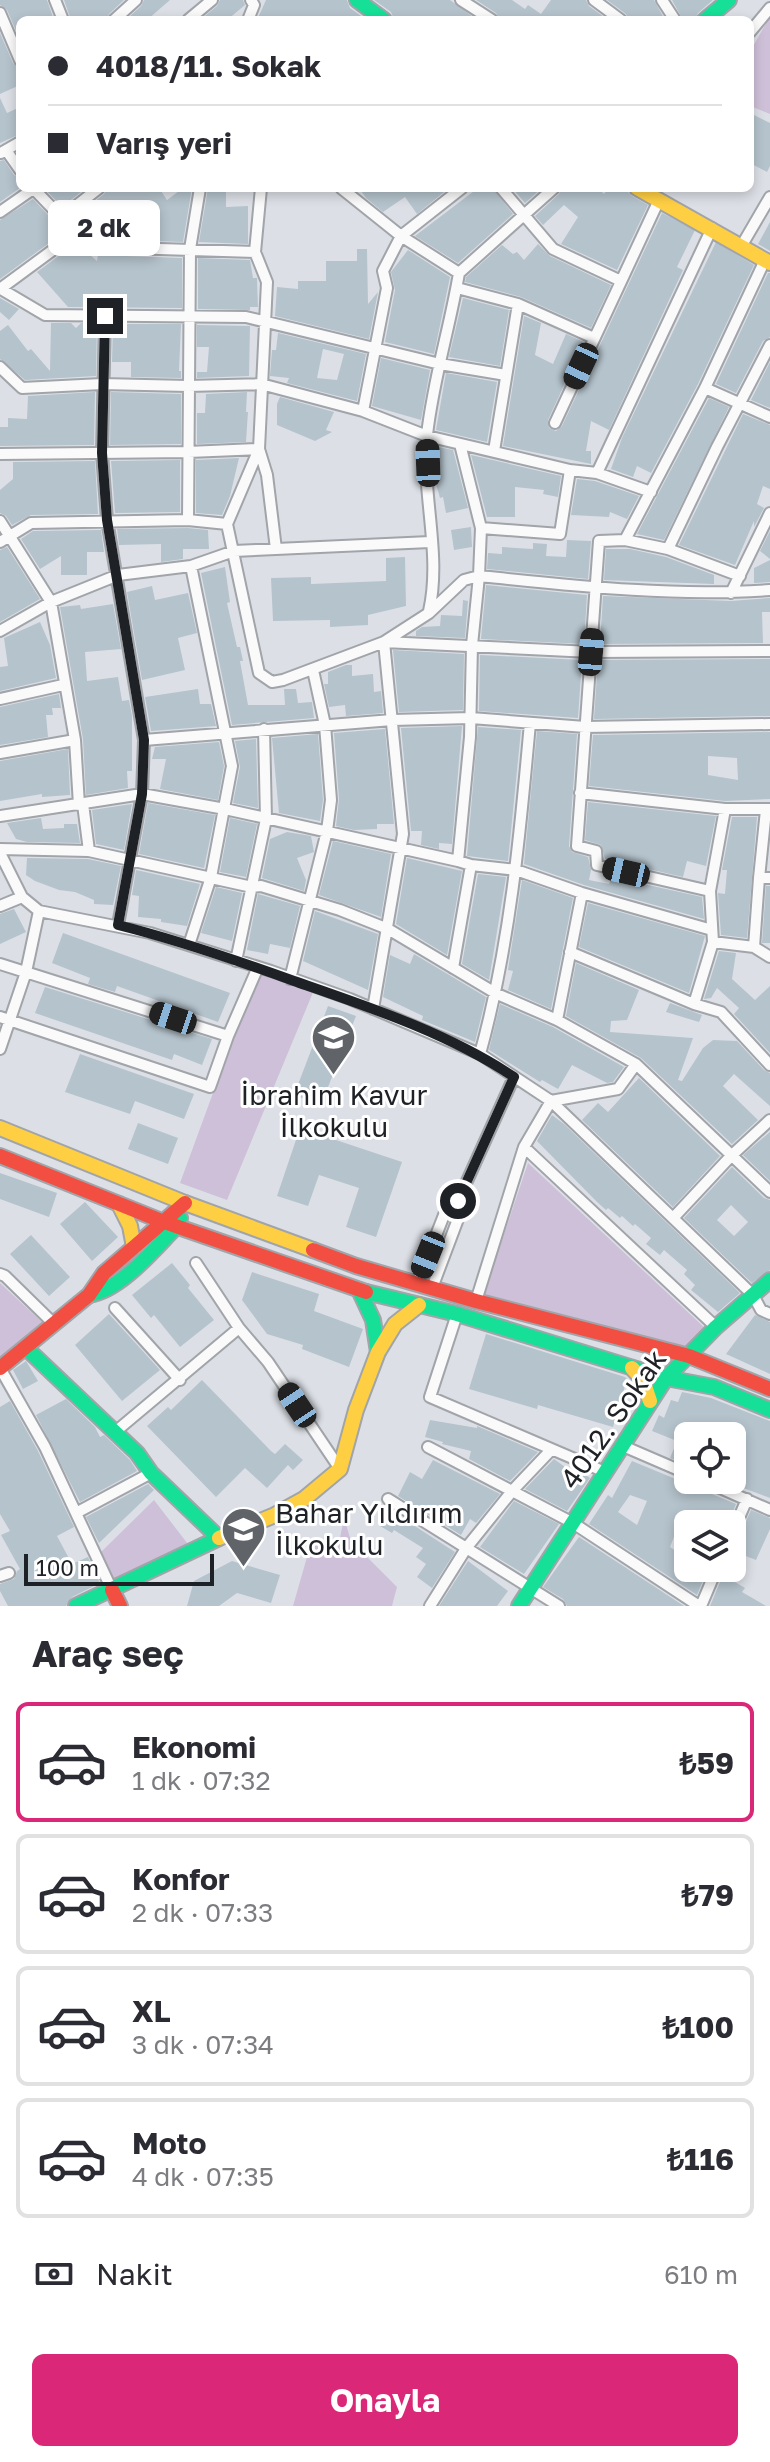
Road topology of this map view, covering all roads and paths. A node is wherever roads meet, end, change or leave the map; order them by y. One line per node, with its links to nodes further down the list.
1 (136, 0): 10 (street)
2 (212, 0): 11 (street)
3 (357, 0): 12 (main road)
4 (461, 0): 13 (street)
5 (594, 0): 14 (street)
6 (729, 0): 15 (main road)
7 (763, 0): 8 (street)
8 (770, 7): 16 (street)
9 (0, 13): 17 (street)
10 (118, 16)
11 (193, 16)
12 (379, 16)
13 (486, 16)
14 (616, 16)
15 (710, 16)
16 (754, 27)
17 (16, 51)
18 (28, 192): 30 (street)
19 (37, 192): 32 (street)
20 (94, 192): 32 (street)
21 (199, 192): 37 (street)
22 (261, 192): 38 (street)
23 (350, 192): 35 (street)
24 (455, 192): 35 (street)
25 (504, 192): 31 (street)
26 (550, 192): 31 (street)
27 (644, 192): 29 (main road)
28 (770, 197): 36 (street)
29 (659, 200): 33 (main road); 41 (street)
30 (0, 212)
31 (523, 216): 40 (street); 41 (street)
32 (62, 217): 34 (street)
33 (712, 228): 36 (main road); 70 (street)
34 (76, 233): 37 (street); 43 (street)
35 (401, 236): 40 (street); 50 (street)
36 (742, 245): 39 (main road)
37 (190, 249): 38 (street); 46 (street)
38 (255, 252): 47 (street)
39 (768, 261): 57 (street)
40 (459, 273): 42 (street)
41 (621, 281): 48 (street)
42 (457, 288): 44 (street); 51 (street)
43 (0, 289): 45 (street)
44 (518, 304): 48 (street); 53 (street)
45 (105, 316): 46 (street); 54 (street)
46 (187, 317): 47 (street); 56 (street)
47 (265, 323): 50 (street); 55 (street)
48 (594, 338): 61 (street)
49 (770, 345): 58 (street)
50 (376, 347): 51 (street); 59 (street)
51 (440, 364): 53 (street); 62 (street)
52 (0, 367): 54 (street)
53 (506, 375): 65 (street)
54 (102, 384): 56 (street); 67 (street)
55 (261, 384): 56 (street); 59 (street); 64 (street)
56 (188, 386): 66 (street)
57 (705, 388): 58 (street); 71 (street)
58 (740, 404): 60 (street); 82 (street)
59 (363, 411): 62 (street)
60 (770, 417)
61 (555, 423)
62 (427, 436): 63 (street); 80 (street)
63 (460, 444): 65 (street); 77 (street)
64 (259, 449): 66 (street); 76 (street); 81 (street)
65 (494, 451): 69 (street)
66 (188, 452): 67 (street); 74 (street)
67 (102, 453): 68 (street); 73 (street)
68 (0, 454)
69 (570, 470): 70 (street); 77 (street)
70 (597, 473): 71 (street)
71 (651, 492): 79 (street)
72 (770, 513): 87 (street)
73 (107, 520): 74 (street); 78 (street); 85 (street)
74 (188, 520): 76 (street)
75 (0, 521): 78 (street)
76 (227, 524): 83 (street)
77 (481, 528): 86 (street)
78 (5, 540): 91 (street)
79 (625, 540): 82 (street); 88 (street)
80 (430, 542): 81 (street); 92 (street)
81 (276, 549): 83 (street)
82 (668, 549): 87 (street)
83 (234, 551): 84 (street); 98 (street)
84 (191, 566): 85 (street); 108 (street)
85 (118, 575): 91 (street); 110 (street)
86 (479, 576): 88 (street); 92 (street); 95 (street)
87 (740, 576): 90 (street)
88 (596, 588): 90 (street); 97 (street)
89 (770, 590): 90 (street)
90 (731, 593)
91 (51, 602): 93 (street); 99 (street)
92 (429, 613): 94 (street)
93 (0, 631)
94 (384, 642): 95 (street); 98 (street); 102 (street)
95 (472, 645): 97 (street); 101 (street)
96 (770, 651): 97 (street)
97 (591, 652): 106 (street)
98 (313, 670): 105 (street)
99 (63, 685): 100 (street); 109 (street)
100 (0, 699)
101 (471, 718): 102 (street); 103 (street); 125 (street)
102 (392, 720): 105 (street); 121 (street)
103 (530, 723): 106 (street); 127 (street)
104 (770, 724): 106 (street)
105 (325, 725): 107 (street); 120 (street)
106 (585, 727): 112 (street)
107 (264, 729): 108 (street); 119 (street)
108 (224, 732): 110 (street); 115 (street)
109 (75, 740): 111 (street); 114 (street)
110 (144, 740): 113 (street)
111 (0, 753)
112 (580, 793): 116 (street); 131 (street)
113 (142, 794): 114 (street); 115 (street); 124 (street)
114 (79, 805): 118 (street); 122 (street)
115 (225, 809): 119 (street); 128 (street)
116 (725, 809): 117 (street); 131 (street)
117 (768, 810): 129 (street)
118 (0, 816)
119 (266, 819): 120 (street); 130 (street)
120 (327, 831): 121 (street); 134 (street)
121 (399, 847): 125 (street); 138 (street)
122 (89, 851): 123 (street); 124 (street)
123 (1, 856): 133 (street)
124 (132, 859): 128 (street); 137 (street)
125 (458, 861): 126 (street)
126 (471, 865): 127 (street); 147 (street)
127 (516, 870): 132 (street); 150 (street)
128 (211, 877): 130 (street); 140 (street)
129 (765, 878): 141 (street)
130 (252, 887): 134 (street); 144 (street)
131 (710, 891): 139 (street)
132 (582, 893): 139 (street); 142 (street)
133 (22, 897): 135 (street); 136 (street)
134 (309, 901): 138 (street); 149 (street)
135 (0, 906)
136 (39, 911): 137 (street); 148 (street)
137 (118, 925): 140 (street)
138 (388, 929): 147 (street); 152 (street)
139 (713, 936): 141 (street); 151 (street)
140 (189, 945): 144 (street)
141 (754, 947): 143 (street)
142 (570, 952): 151 (street); 154 (street)
143 (770, 957)
144 (236, 961): 146 (street)
145 (0, 964): 148 (street)
146 (258, 967): 149 (street); 155 (street)
147 (453, 968): 150 (street)
148 (26, 972): 153 (street); 155 (street)
149 (290, 979): 152 (street)
150 (497, 994): 154 (street); 157 (street)
151 (694, 1004): 159 (street)
152 (373, 1009): 157 (street)
153 (5, 1018): 155 (street); 156 (street)
154 (557, 1020): 158 (street)
155 (228, 1036)
156 (0, 1049)
157 (480, 1054): 160 (street)
158 (636, 1064): 161 (street); 166 (street)
159 (770, 1065)
160 (514, 1077): 161 (street); 168 (street)
161 (551, 1101): 164 (street); 171 (street)
162 (770, 1120): 166 (street)
163 (0, 1128): 169 (main road)
164 (524, 1147): 182 (street); 188 (street)
165 (0, 1156): 170 (main road)
166 (731, 1156): 167 (street); 171 (street)
167 (770, 1192)
168 (458, 1201): 177 (street); 178 (street)
169 (185, 1203): 172 (main road); 177 (main road)
170 (119, 1204): 172 (main road); 173 (main road)
171 (674, 1217): 181 (street)
172 (170, 1224): 173 (main road); 179 (main road); 180 (main road)
173 (134, 1247): 180 (main road)
174 (196, 1263): 189 (street)
175 (0, 1274): 187 (street)
176 (770, 1280): 181 (main road, 4012. Sokak)
177 (417, 1284): 178 (main road)
178 (432, 1288): 182 (main road)
179 (359, 1290): 183 (main road); 191 (main road)
180 (89, 1295): 187 (main road)
181 (753, 1295): 186 (street); 188 (main road, 4012. Sokak)
182 (476, 1301): 192 (main road)
183 (419, 1305): 185 (main road); 191 (main road)
184 (115, 1308): 196 (street)
185 (457, 1314): 194 (main road); 203 (street)
186 (770, 1314)
187 (52, 1322): 190 (main road)
188 (716, 1327): 192 (main road, 4012. Sokak)
189 (239, 1328): 196 (street); 205 (street)
190 (26, 1348): 193 (main road); 200 (main road)
191 (378, 1352): 205 (main road)
192 (689, 1356): 195 (main road, 4012. Sokak); 197 (main road)
193 (0, 1368): 214 (street)
194 (632, 1368): 195 (main road); 198 (main road)
195 (666, 1378): 198 (main road, 4012. Sokak); 199 (main road)
196 (180, 1380): 200 (street)
197 (770, 1389)
198 (650, 1401): 201 (main road, 4012. Sokak)
199 (770, 1410)
200 (115, 1432): 207 (main road)
201 (623, 1446): 204 (street); 206 (main road, 4012. Sokak)
202 (428, 1447): 208 (street)
203 (551, 1450): 206 (street); 208 (street)
204 (674, 1468)
205 (340, 1469): 216 (main road)
206 (605, 1472): 215 (main road, 4012. Sokak)
207 (151, 1473): 214 (street); 216 (main road)
208 (513, 1490): 215 (street); 217 (street)
209 (735, 1494): 211 (street)
210 (388, 1499): 217 (street)
211 (747, 1499): 212 (street); 213 (street)
212 (742, 1510)
213 (770, 1510)
214 (76, 1513): 220 (street)
215 (573, 1523): 219 (main road, 4012. Sokak); 226 (street)
216 (219, 1538): 220 (main road)
217 (467, 1547): 219 (street); 223 (street)
218 (711, 1582): 226 (street)
219 (531, 1589): 224 (main road, 4012. Sokak); 225 (street)
220 (112, 1590): 221 (main road); 222 (main road)
221 (76, 1606)
222 (120, 1606)
223 (430, 1606)
224 (519, 1606)
225 (559, 1606)
226 (700, 1606)

